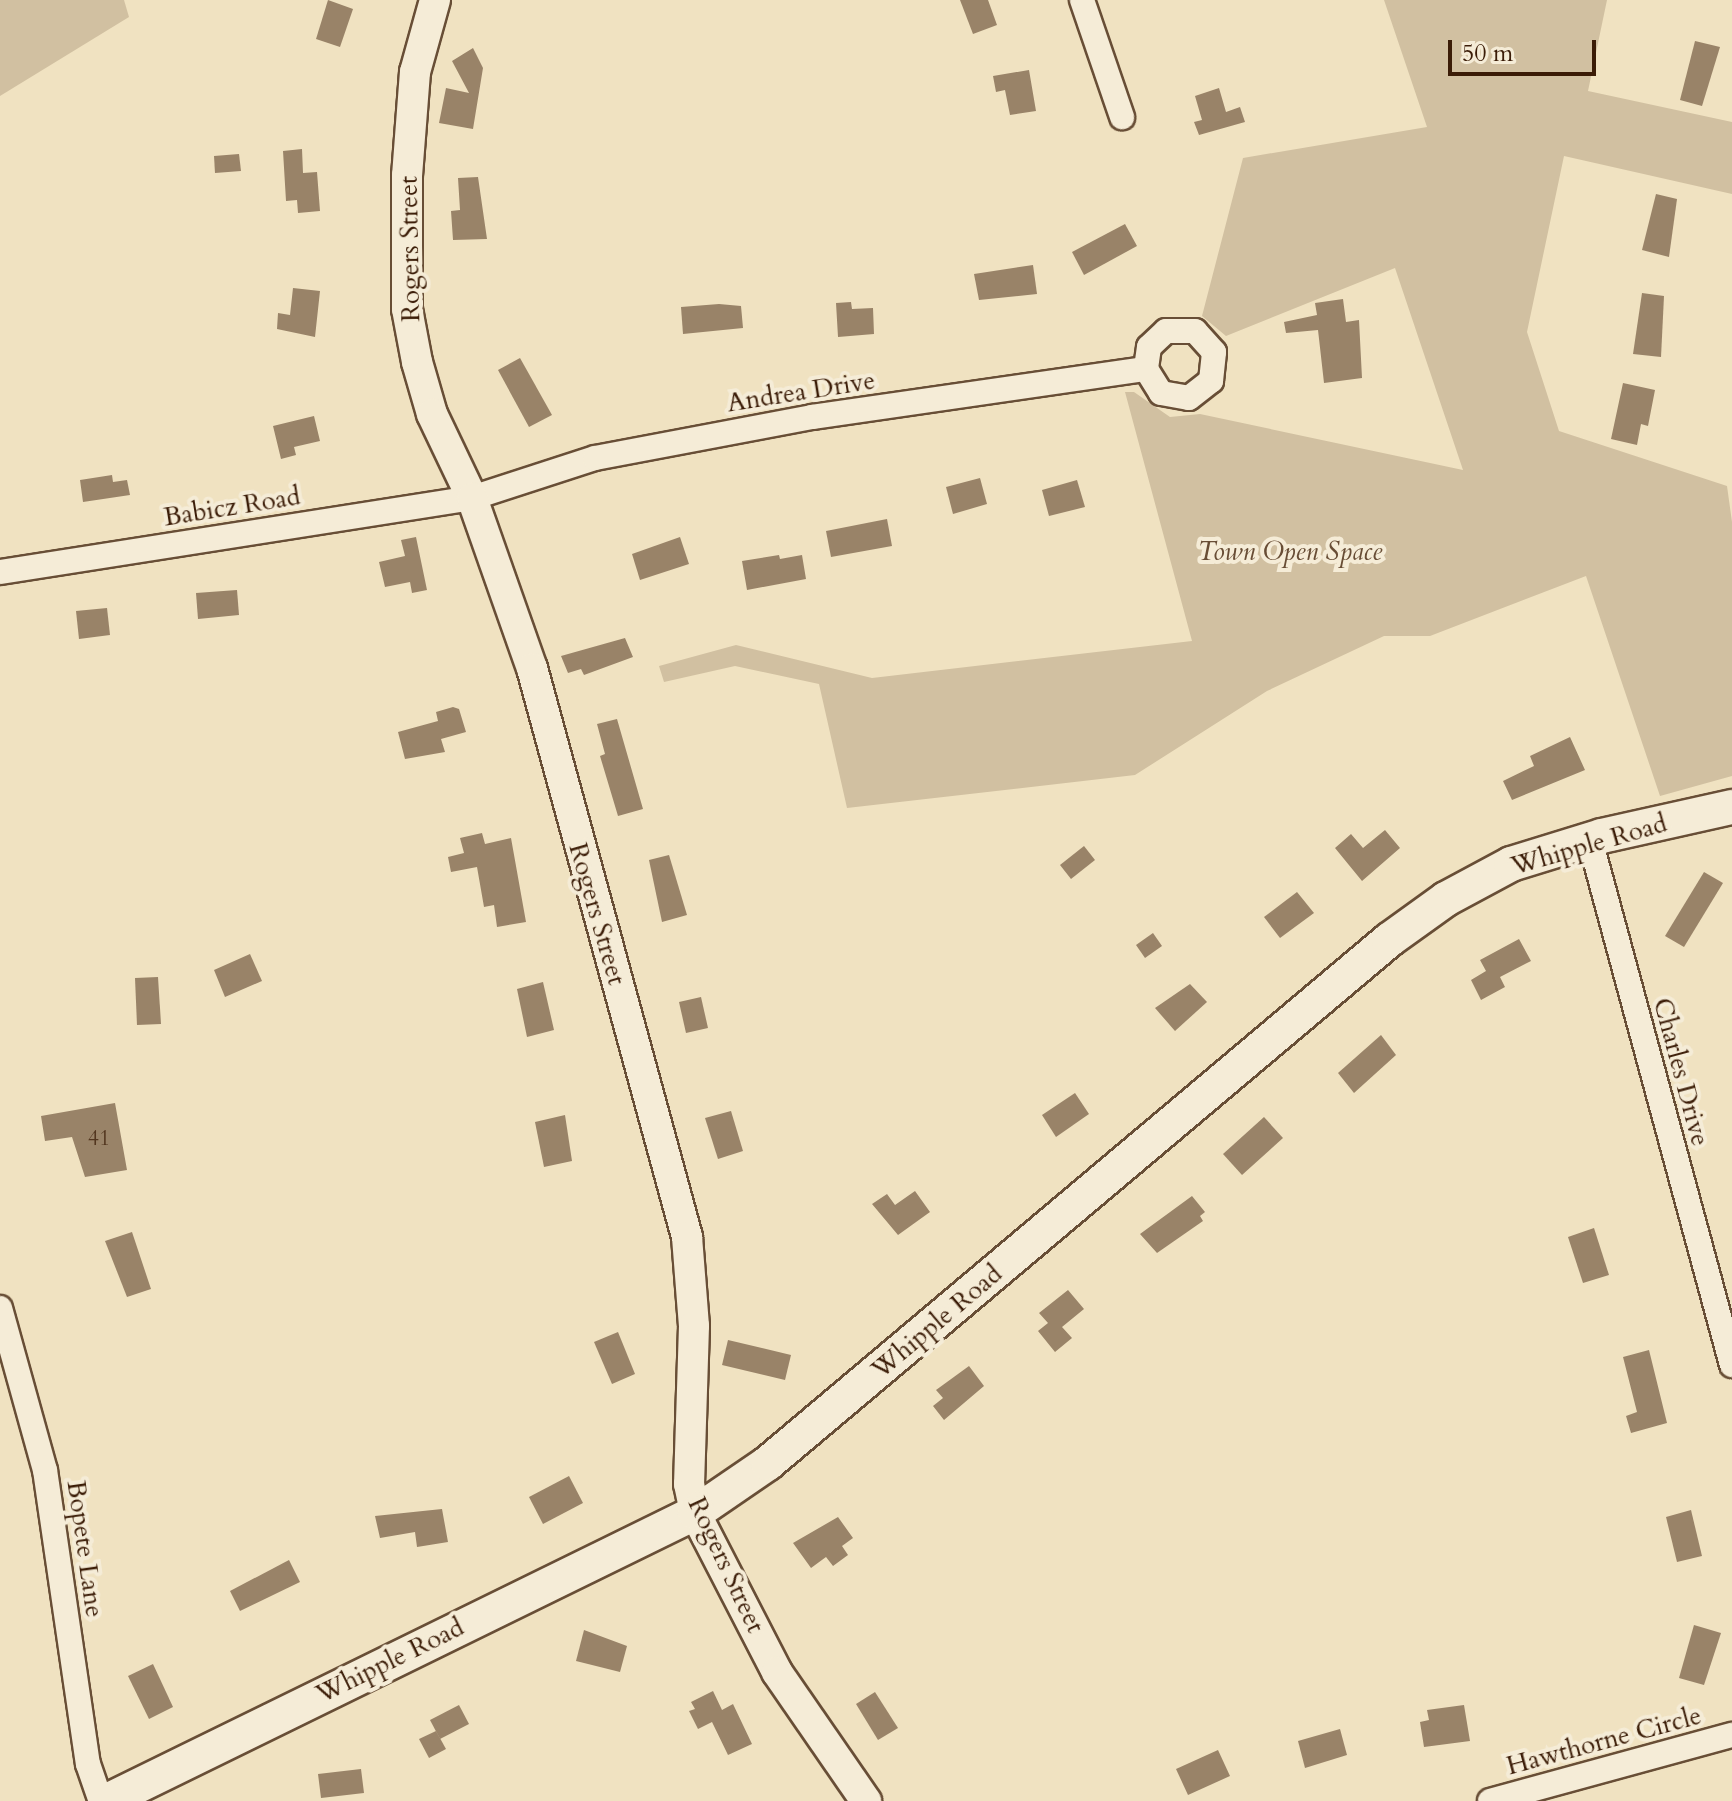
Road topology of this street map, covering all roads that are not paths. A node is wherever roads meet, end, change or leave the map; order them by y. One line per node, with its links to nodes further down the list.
1 (435, 0): 5 (street, Rogers Street)
2 (1082, 0): 3 (street)
3 (1122, 117)
4 (1146, 369): 5 (street, Andrea Drive)
5 (472, 498): 6 (street, Babicz Road); 11 (street, Rogers Street)
6 (0, 572)
7 (1732, 807): 8 (main road, Whipple Road)
8 (1590, 840): 10 (street, Charles Drive); 11 (main road, Whipple Road)
9 (0, 1308): 13 (street, Bopete Lane)
10 (1732, 1365)
11 (695, 1513): 13 (main road, Whipple Road); 14 (street, Rogers Street)
12 (1732, 1735): 15 (street, Hawthorne Circle)
13 (104, 1801)
14 (866, 1801)
15 (1490, 1801)

